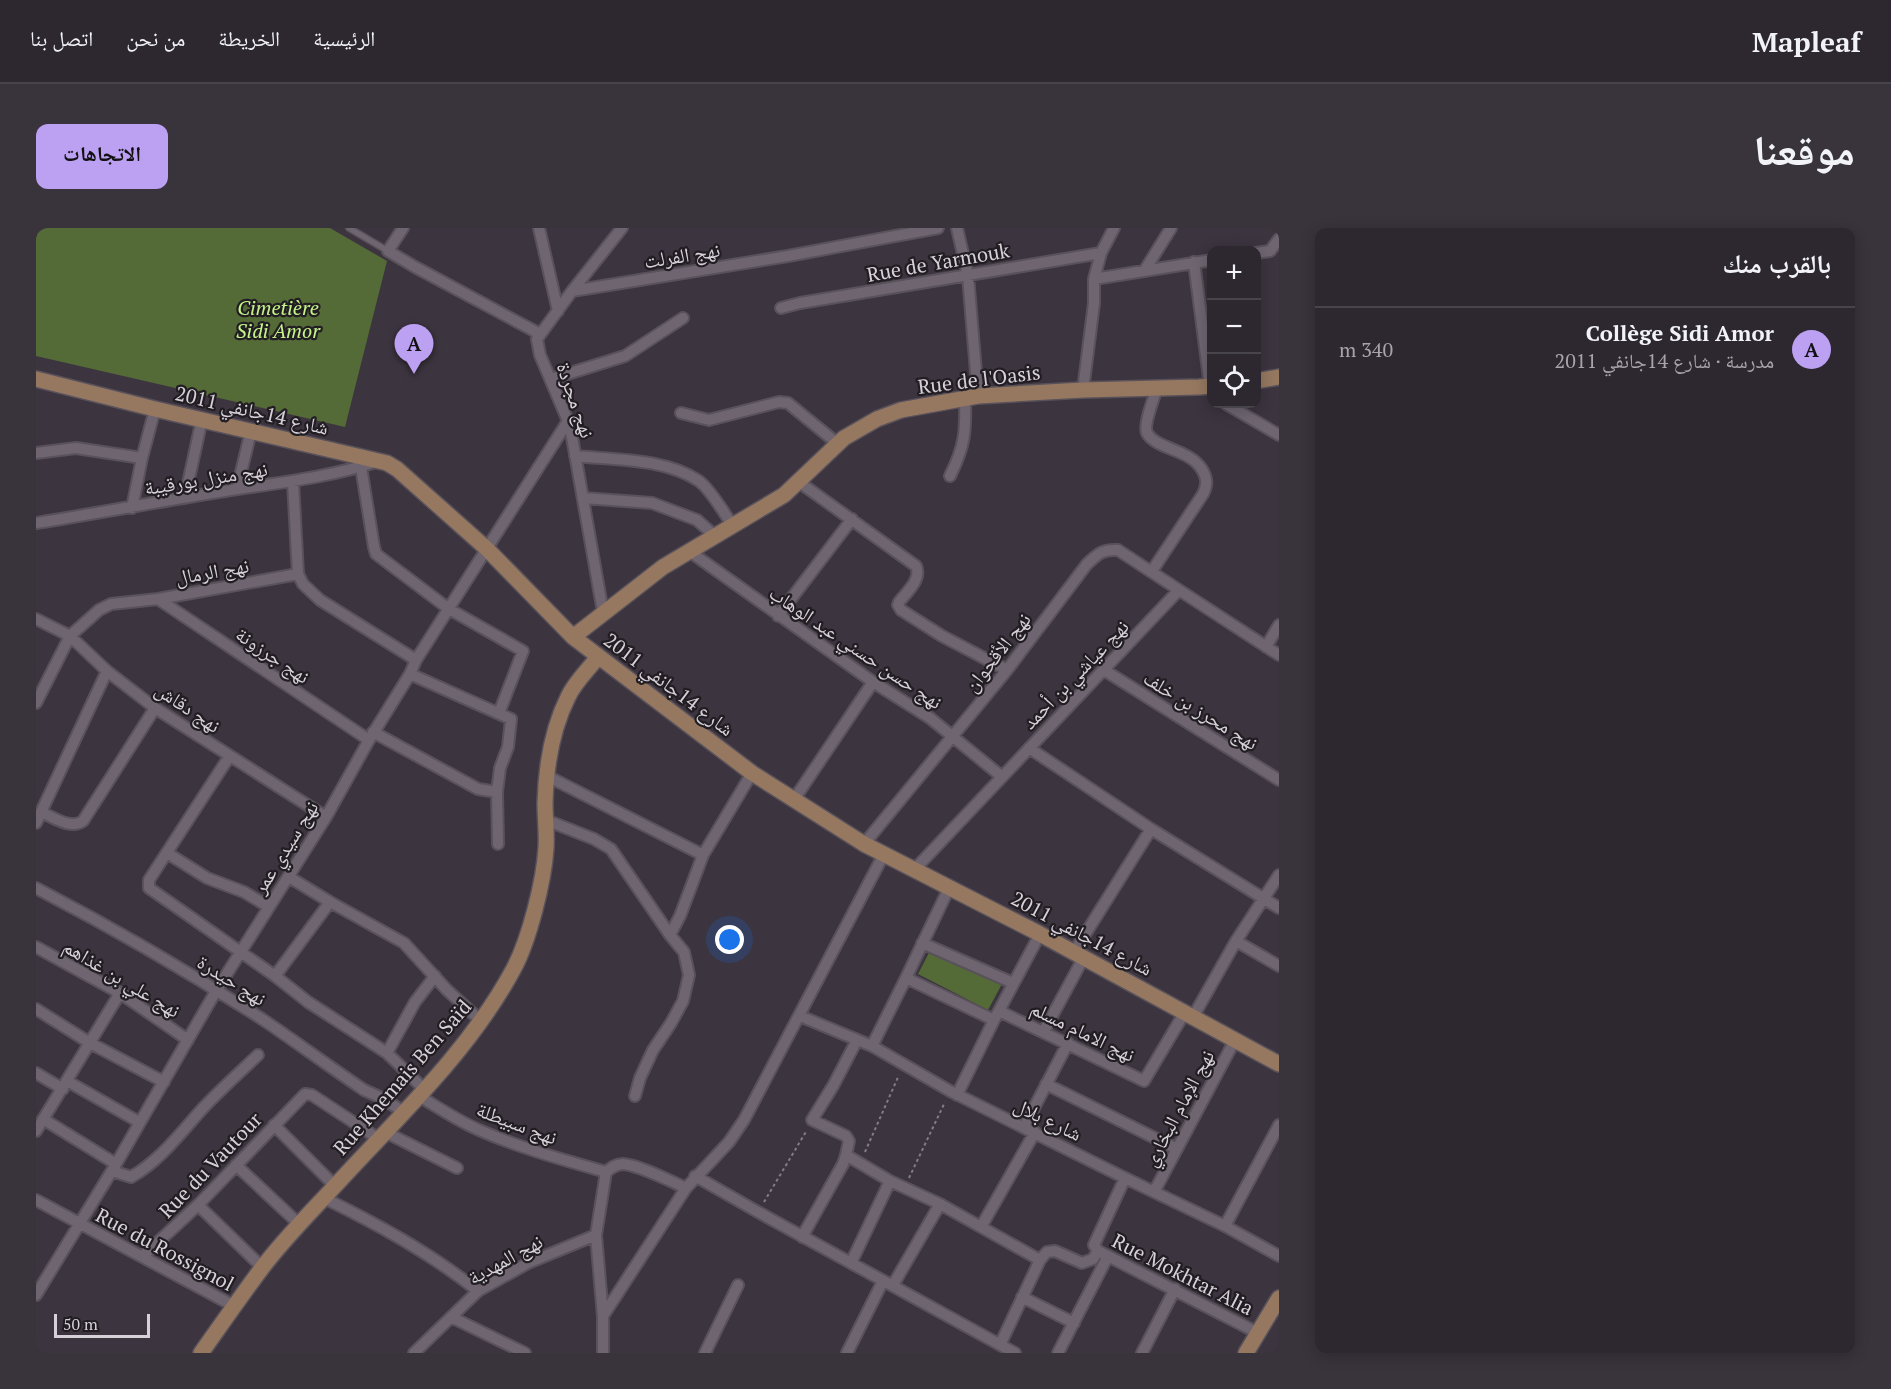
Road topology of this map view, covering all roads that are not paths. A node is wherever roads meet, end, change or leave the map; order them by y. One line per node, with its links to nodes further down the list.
1 (349, 228): 10 (lane)
2 (402, 228): 10 (street)
3 (539, 228): 20 (street)
4 (622, 228): 18 (street)
5 (938, 228): 18 (street, نهج الفرلت)
6 (957, 228): 16 (street)
7 (1114, 228): 12 (street)
8 (1171, 228): 15 (street)
9 (1279, 239): 11 (street)
10 (388, 251): 22 (street)
11 (1261, 252)
12 (1101, 253): 16 (street, Rue de Yarmouk); 17 (street)
13 (1207, 261): 14 (street)
14 (1194, 262): 15 (street); 26 (street)
15 (1145, 270): 17 (street)
16 (968, 276): 19 (street, Rue de Yarmouk); 31 (street)
17 (1094, 279): 30 (street)
18 (572, 291): 20 (street)
19 (781, 308)
20 (558, 311): 22 (street)
21 (683, 318): 25 (street)
22 (540, 334): 25 (street, نهج مجردة)
23 (1279, 377): 27 (street)
24 (36, 379): 33 (street, شارع 14جانفي 2011)
25 (551, 379): 36 (street, نهج مجردة)
26 (1207, 379)
27 (1261, 380)
28 (1157, 388): 29 (street, Rue de l'Oasis); 30 (street, Rue de l'Oasis); 58 (street)
29 (1207, 388)
30 (1083, 390): 31 (street, Rue de l'Oasis)
31 (971, 397): 39 (street, Rue de l'Oasis); 45 (street)
32 (1233, 408): 38 (street)
33 (155, 409): 35 (street, شارع 14جانفي 2011); 42 (street)
34 (681, 413): 39 (street)
35 (202, 419): 37 (street, شارع 14جانفي 2011); 49 (street)
36 (568, 421): 41 (street, نهج مجردة); 56 (street, نهج سيدي عمر)
37 (251, 432): 43 (street, شارع 14جانفي 2011); 48 (street)
38 (1279, 435)
39 (838, 444): 47 (street, Rue de l'Oasis)
40 (36, 453): 42 (street)
41 (575, 456): 50 (street, نهج مجردة); 54 (street)
42 (142, 458): 51 (street)
43 (380, 461): 44 (street, نهج منزل بورقيبة); 56 (street, شارع 14جانفي 2011)
44 (361, 467): 46 (street, نهج منزل بورقيبة); 62 (street)
45 (950, 476)
46 (293, 482): 48 (street, نهج منزل بورقيبة); 59 (street)
47 (799, 482): 52 (street); 54 (street, Rue de l'Oasis)
48 (237, 489): 49 (street, نهج منزل بورقيبة)
49 (185, 497): 51 (street, نهج منزل بورقيبة)
50 (583, 498): 55 (street); 63 (street, نهج مجردة)
51 (132, 508): 53 (street, نهج منزل بورقيبة)
52 (852, 519): 64 (street); 73 (street)
53 (36, 523)
54 (733, 526): 55 (street, Rue de l'Oasis)
55 (715, 536): 57 (street, Rue de l'Oasis)
56 (487, 549): 62 (street, نهج سيدي عمر); 68 (street, شارع 14جانفي 2011)
57 (689, 551): 63 (street, Rue de l'Oasis); 64 (street, نهج حسن حسني عبد الوهاب)
58 (1152, 571): 60 (street, نهج الأقحوان); 73 (street, نهج الأقحوان)
59 (298, 574): 61 (street, نهج الرمال); 72 (street)
60 (1179, 590): 69 (street); 74 (street, نهج عياشي بن أحمد)
61 (158, 598): 67 (street, نهج الرمال); 82 (street, نهج جرزونة)
62 (449, 609): 72 (street, نهج سيدي عمر); 81 (street)
63 (603, 612): 68 (street, Rue de l'Oasis)
64 (778, 616): 77 (street, نهج حسن حسني عبد الوهاب)
65 (36, 619): 67 (street, نهج دقاش)
66 (1279, 625): 69 (street)
67 (70, 636): 75 (street, نهج دقاش); 78 (street, نهج الرمال)
68 (573, 637): 71 (street, شارع 14جانفي 2011)
69 (1266, 647): 70 (street)
70 (1279, 655)
71 (598, 657): 86 (street, شارع 14جانفي 2011); 87 (street, Rue Khemais Ben Saïd)
72 (416, 660): 76 (street, نهج سيدي عمر)
73 (1007, 670): 83 (street, نهج الأقحوان)
74 (1104, 670): 84 (street, نهج عياشي بن أحمد); 89 (street, نهج محرز بن خلف)
75 (106, 672): 80 (street, نهج دقاش); 92 (street)
76 (410, 674): 81 (street); 82 (street, نهج سيدي عمر)
77 (873, 682): 83 (street, نهج حسن حسني عبد الوهاب); 91 (street)
78 (41, 683): 79 (street, نهج الرمال)
79 (36, 703)
80 (155, 708): 85 (street, نهج دقاش); 92 (street)
81 (499, 713): 90 (street)
82 (371, 736): 90 (street, نهج جرزونة); 93 (street, نهج سيدي عمر)
83 (953, 737): 88 (street, نهج حسن حسني عبد الوهاب); 98 (street, نهج الأقحوان)
84 (1029, 748): 88 (street, نهج عياشي بن أحمد); 96 (street)
85 (230, 757): 93 (street, نهج دقاش); 99 (street, نهج سبيطلة)
86 (752, 773): 91 (street, شارع 14جانفي 2011); 101 (street)
87 (547, 776): 94 (street, Rue Khemais Ben Saïd); 101 (street)
88 (1001, 776): 102 (street, نهج عياشي بن أحمد)
89 (1279, 780)
90 (497, 792): 97 (street)
91 (793, 801): 98 (street, شارع 14جانفي 2011)
92 (41, 812): 95 (street)
93 (326, 817): 104 (street, نهج سيدي عمر)
94 (546, 820): 112 (street); 129 (street, Rue Khemais Ben Saïd)
95 (36, 823)
96 (1152, 829): 107 (street); 117 (street)
97 (498, 844)
98 (864, 844): 100 (street, شارع 14جانفي 2011)
99 (167, 854): 109 (street); 116 (street, نهج سبيطلة)
100 (884, 854): 102 (street, شارع 14جانفي 2011); 128 (street)
101 (703, 855): 112 (street)
102 (914, 870): 106 (street, شارع 14جانفي 2011)
103 (1279, 875): 107 (street)
104 (289, 877): 108 (street); 109 (street, نهج سيدي عمر)
105 (36, 888): 123 (street, نهج حيدرة)
106 (949, 888): 111 (street, شارع 14جانفي 2011); 114 (street)
107 (1264, 899): 110 (street); 113 (street)
108 (330, 902): 119 (street); 120 (street)
109 (269, 907): 116 (street, نهج سيدي عمر)
110 (1279, 908)
111 (1040, 934): 117 (street, شارع 14جانفي 2011); 122 (street)
112 (670, 935): 146 (street)
113 (1236, 941): 118 (street); 126 (street)
114 (922, 943): 121 (street); 122 (street)
115 (36, 947): 124 (street, نهج علي بن غذاهم)
116 (241, 952): 119 (street, نهج سبيطلة); 123 (street, نهج سيدي عمر)
117 (1079, 955): 126 (street, شارع 14جانفي 2011); 130 (street)
118 (1279, 966)
119 (275, 976): 137 (street, نهج سبيطلة)
120 (435, 976): 129 (street); 137 (street)
121 (906, 978): 127 (street, نهج الامام مسلم); 136 (street)
122 (1013, 983): 127 (street)
123 (216, 991): 131 (street, نهج سيدي عمر); 147 (street, نهج حيدرة)
124 (120, 993): 131 (street, نهج علي بن غذاهم); 134 (street)
125 (36, 1010): 134 (street)
126 (1189, 1014): 133 (street, شارع 14جانفي 2011); 135 (street, نهج الامام مسلم)
127 (996, 1015): 130 (street, نهج الامام مسلم); 145 (street)
128 (800, 1016): 132 (street, شارع بلال); 162 (street)
129 (480, 1021): 144 (street, Rue Khemais Ben Saïd)
130 (1044, 1032): 135 (street, نهج الامام مسلم)
131 (189, 1040): 141 (street, نهج سيدي عمر)
132 (857, 1040): 136 (street, شارع بلال); 157 (street)
133 (1235, 1040): 139 (street, شارع 14جانفي 2011); 156 (street, نهج الإمام البخاري)
134 (90, 1043): 141 (street); 143 (street)
135 (1068, 1044): 142 (street)
136 (872, 1046): 145 (street, شارع بلال)
137 (387, 1053): 144 (street, نهج سبيطلة)
138 (258, 1055): 159 (street)
139 (1279, 1064)
140 (36, 1073): 143 (street)
141 (164, 1082): 149 (street, نهج سيدي عمر)
142 (1046, 1084): 152 (street); 156 (street)
143 (65, 1085): 148 (street); 149 (street)
144 (422, 1093): 147 (street, Rue Khemais Ben Saïd); 161 (street, نهج سبيطلة)
145 (953, 1093): 152 (street, شارع بلال)
146 (635, 1096)
147 (404, 1112): 155 (street, Rue Khemais Ben Saïd)
148 (43, 1119): 153 (street); 159 (street)
149 (139, 1122): 159 (street, نهج سيدي عمر)
150 (274, 1125): 155 (street, Rue du Vautour); 158 (street, Rue du Vautour); 166 (street)
151 (1279, 1125): 173 (street)
152 (1024, 1127): 154 (street, شارع بلال)
153 (36, 1131)
154 (1035, 1132): 163 (street, شارع بلال); 174 (street)
155 (382, 1136): 160 (street); 166 (street, Rue Khemais Ben Saïd)
156 (1177, 1149): 167 (street, نهج الإمام البخاري)
157 (846, 1155): 164 (street); 176 (street)
158 (236, 1165): 170 (street, Rue du Vautour); 172 (street)
159 (114, 1168): 171 (street, نهج سيدي عمر)
160 (457, 1168)
161 (606, 1172): 165 (street); 175 (street)
162 (695, 1176): 165 (street); 176 (street)
163 (1125, 1178): 167 (street, شارع بلال); 177 (street, Rue Mokhtar Alia)
164 (890, 1181): 169 (street); 181 (street)
165 (686, 1188): 192 (street)
166 (329, 1192): 172 (street, Rue Khemais Ben Saïd); 186 (street)
167 (1154, 1192): 173 (street, شارع بلال)
168 (36, 1200): 171 (street, Rue du Rossignol)
169 (940, 1204): 174 (street); 183 (street)
170 (198, 1205): 179 (street, Rue du Vautour); 182 (street)
171 (79, 1224): 179 (street, Rue du Rossignol); 187 (street, نهج سيدي عمر)
172 (299, 1224): 182 (street, Rue Khemais Ben Saïd)
173 (1225, 1226): 178 (street, شارع بلال)
174 (981, 1227): 180 (street)
175 (596, 1235): 186 (street, نهج المهدية); 192 (street)
176 (802, 1237): 181 (street)
177 (1103, 1254): 180 (street); 185 (street, Rue Mokhtar Alia); 193 (street)
178 (1279, 1256)
179 (143, 1257): 190 (street, Rue du Rossignol)
180 (1041, 1260): 188 (street)
181 (851, 1263): 183 (street)
182 (262, 1267): 190 (street, Rue Khemais Ben Saïd)
183 (888, 1283): 195 (street); 202 (street)
184 (738, 1285): 201 (street)
185 (1175, 1289): 194 (street, Rue Mokhtar Alia); 206 (street)
186 (478, 1291): 191 (street, نهج المهدية)
187 (36, 1295)
188 (1022, 1297): 193 (street); 195 (street)
189 (1279, 1298): 194 (street)
190 (234, 1306): 197 (street, Rue Khemais Ben Saïd)
191 (452, 1317): 198 (street, نهج المهدية); 199 (street)
192 (603, 1317): 200 (street)
193 (1074, 1323): 205 (street)
194 (1258, 1333): 196 (street)
195 (996, 1343): 203 (street); 204 (street)
196 (1248, 1352)
197 (201, 1353)
198 (414, 1353)
199 (525, 1353)
200 (603, 1353)
201 (705, 1353)
202 (847, 1353)
203 (987, 1353)
204 (1015, 1353)
205 (1058, 1353)
206 (1142, 1353)

